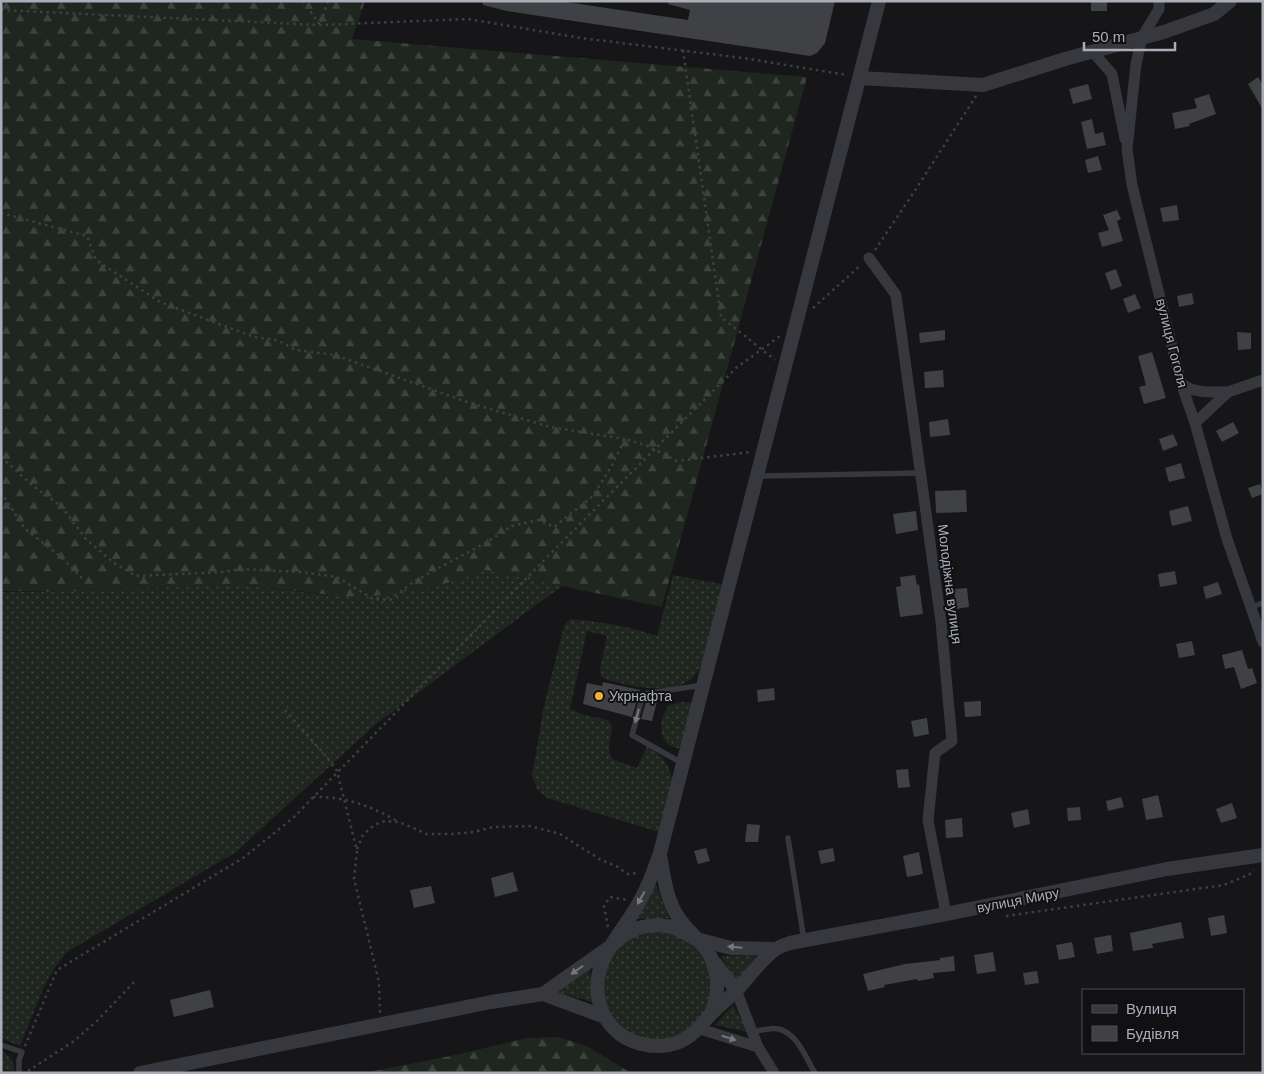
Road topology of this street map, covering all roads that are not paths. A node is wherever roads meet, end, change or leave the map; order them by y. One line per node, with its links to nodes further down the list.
1 (879, 1): 6 (street)
2 (1159, 1): 4 (street, вулиця Гоголя)
3 (1230, 1): 4 (street)
4 (1142, 37): 5 (street); 7 (street, вулиця Гоголя)
5 (1092, 51): 6 (street); 7 (street)
6 (860, 78): 14 (street)
7 (1127, 149): 10 (street, вулиця Гоголя)
8 (869, 258): 13 (street, Молодіжна вулиця)
9 (1263, 380): 11 (street)
10 (1181, 383): 11 (street); 12 (street, вулиця Гоголя)
11 (1228, 392): 12 (street)
12 (1195, 423): 16 (street, вулиця Гоголя)
13 (921, 473): 14 (lane); 23 (street, Молодіжна вулиця)
14 (757, 476): 18 (street)
15 (1263, 603): 16 (lane)
16 (1251, 607): 17 (street, вулиця Гоголя)
17 (1263, 642)
18 (703, 685): 19 (street); 19 (lane, one-way to 19)
19 (683, 764): 21 (street)
20 (788, 838): 26 (lane)
21 (660, 853): 24 (street); 25 (street, one-way to 25)
22 (1263, 854): 23 (street, вулиця Миру)
23 (946, 914): 26 (street, вулиця Миру)
24 (696, 939): 25 (street); 27 (street, one-way to 24); 28 (street)
25 (610, 940): 30 (street, one-way to 30); 32 (street)
26 (804, 940): 27 (street, вулиця Миру)
27 (775, 949): 29 (street)
28 (711, 958): 29 (street); 31 (street)
29 (736, 990): 31 (street); 34 (street)
30 (543, 994): 32 (street); 38 (street)
31 (710, 1014): 33 (street)
32 (604, 1016): 33 (street)
33 (700, 1029): 36 (street, one-way to 36)
34 (752, 1032): 36 (street); 40 (lane)
35 (1, 1045): 37 (lane)
36 (758, 1047): 39 (street)
37 (19, 1073)
38 (140, 1073)
39 (774, 1073)
40 (815, 1073)

